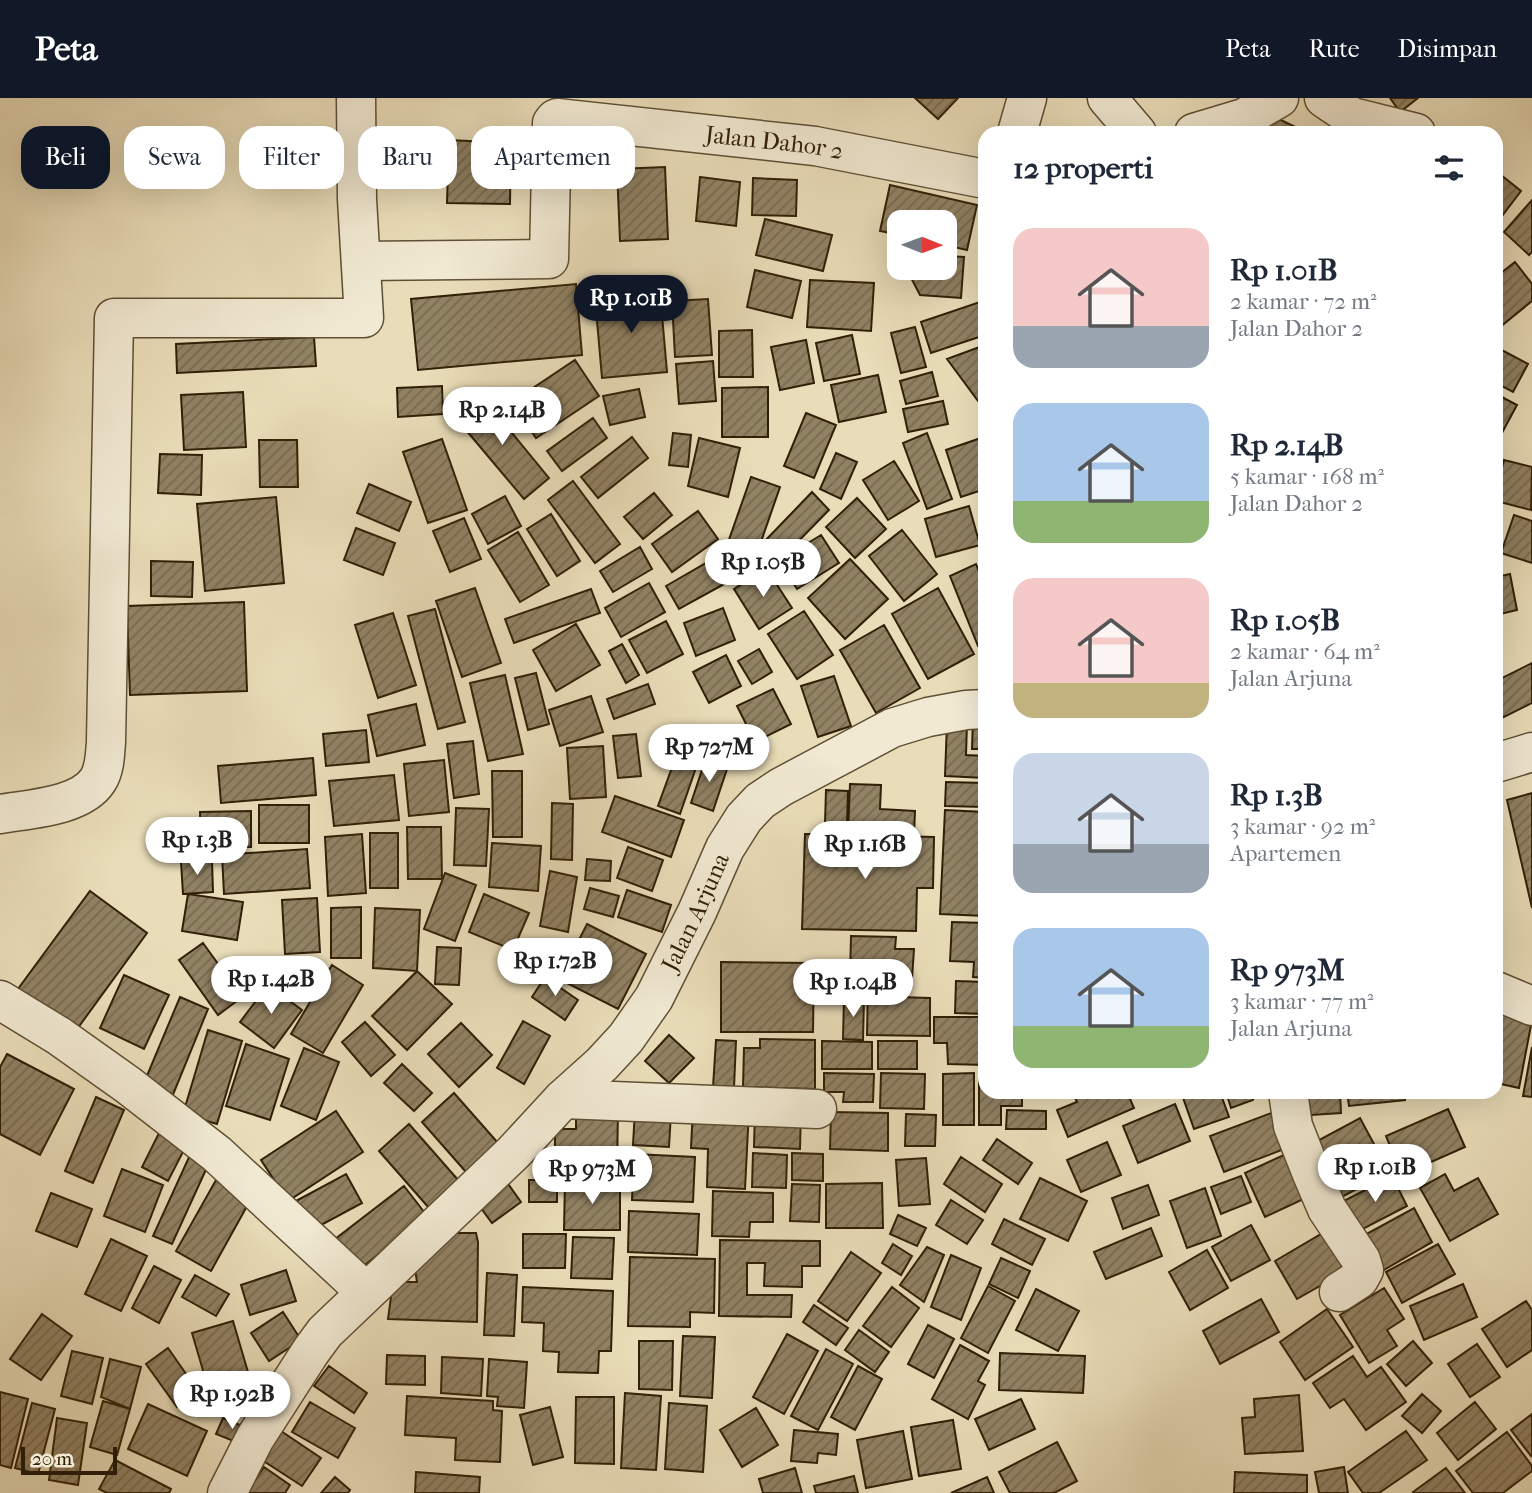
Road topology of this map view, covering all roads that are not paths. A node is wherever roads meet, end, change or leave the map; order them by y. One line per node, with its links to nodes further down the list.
1 (356, 98): 11 (street)
2 (1027, 98): 6 (street)
3 (1107, 98): 7 (street)
4 (1279, 98): 8 (street)
5 (1324, 98): 9 (street)
6 (1019, 126)
7 (1131, 126)
8 (1217, 126)
9 (1388, 126)
10 (978, 178): 11 (street, Jalan Dahor 2)
11 (361, 261): 15 (street)
12 (978, 709): 19 (street, Jalan Arjuna)
13 (1532, 752): 14 (street)
14 (1503, 762)
15 (0, 814)
16 (1503, 994): 18 (street)
17 (0, 1000): 22 (street)
18 (1532, 1006)
19 (564, 1099): 21 (street); 22 (street, Jalan Arjuna)
20 (1289, 1099): 23 (street)
21 (817, 1109)
22 (366, 1292): 24 (street, Jalan Arjuna)
23 (1339, 1292)
24 (230, 1491)

